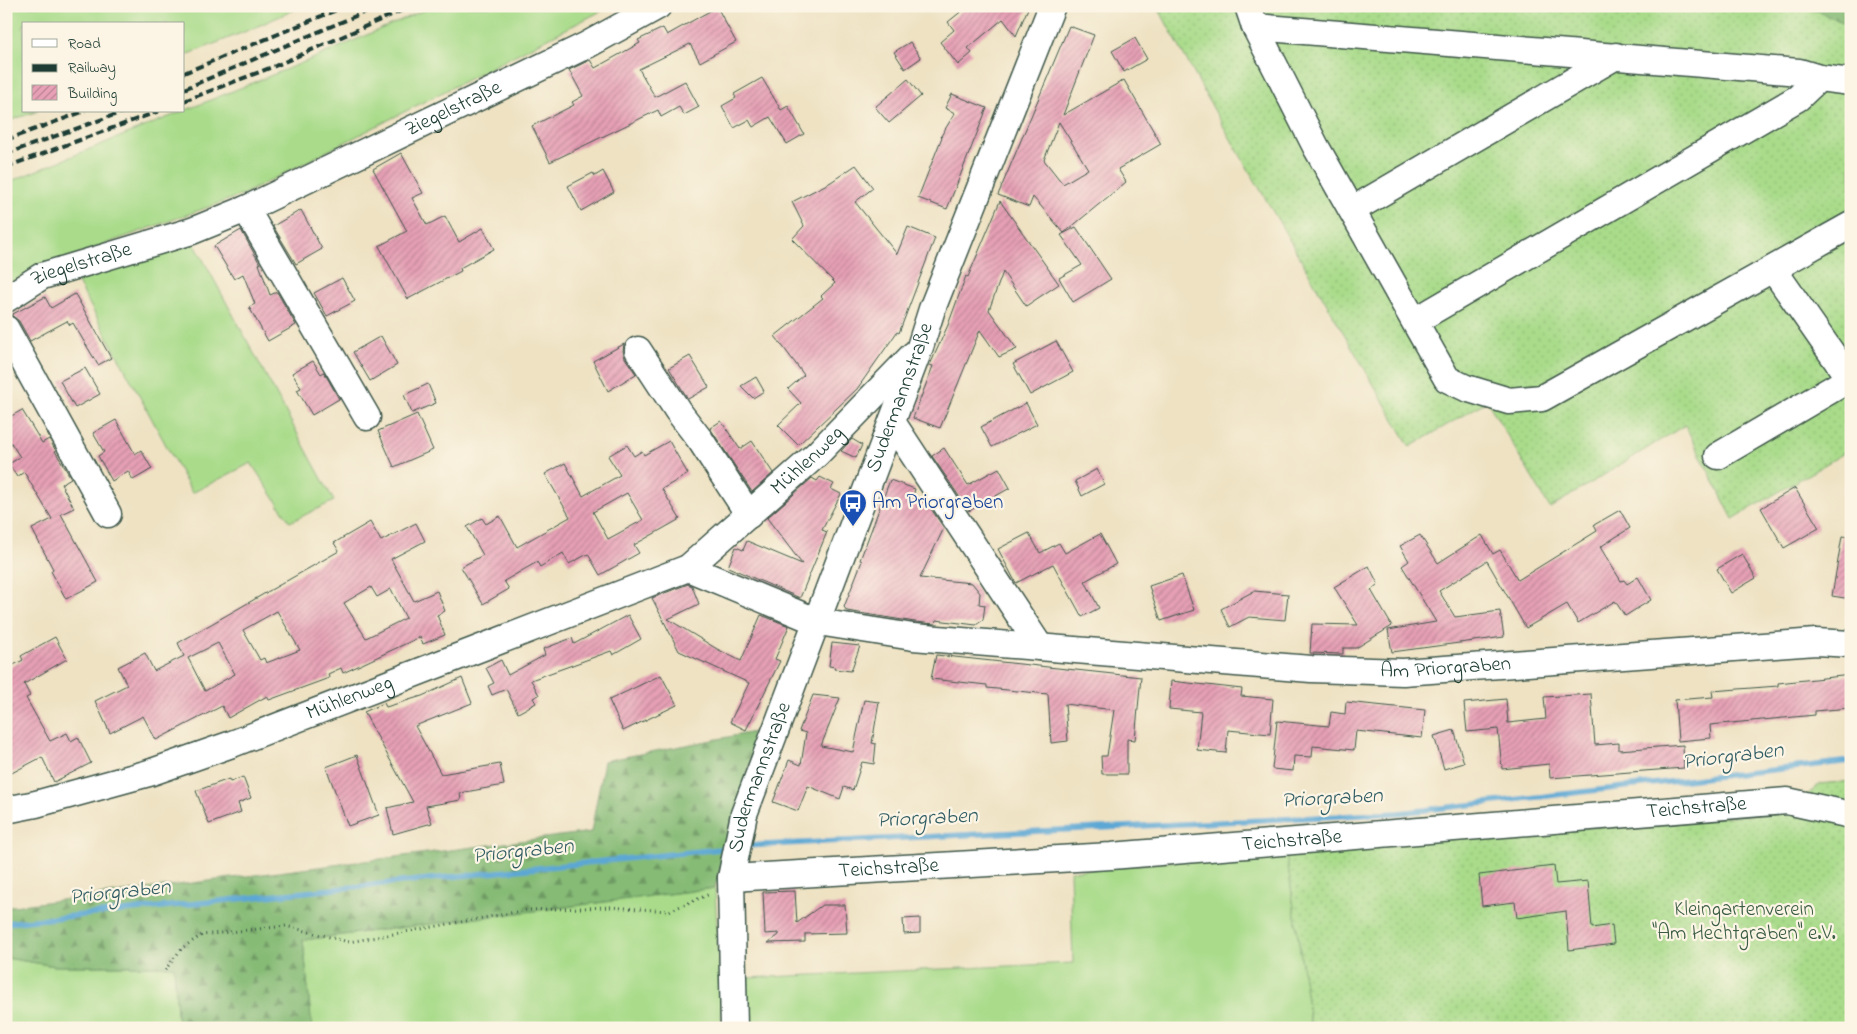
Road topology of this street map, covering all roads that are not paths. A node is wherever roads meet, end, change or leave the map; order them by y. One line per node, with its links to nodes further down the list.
1 (658, 6): 7 (street, Ziegelstraße)
2 (1052, 6): 14 (street, Sudermannstraße)
3 (1252, 17): 4 (street); 8 (street)
4 (1616, 56): 5 (street); 8 (street)
5 (1818, 78): 6 (street); 12 (street)
6 (1851, 82)
7 (246, 209): 11 (street, Ziegelstraße); 17 (street)
8 (1352, 210): 12 (street)
9 (1851, 225): 10 (street)
10 (1773, 269): 12 (street); 16 (street)
11 (6, 299)
12 (1415, 321)
13 (6, 329): 20 (street)
14 (920, 347): 18 (street, Sudermannstraße); 21 (street, Mühlenweg)
15 (638, 350): 21 (street)
16 (1850, 379): 19 (street)
17 (367, 417)
18 (892, 422): 23 (street, Sudermannstraße); 25 (street)
19 (1718, 456)
20 (108, 514)
21 (749, 515): 22 (street, Mühlenweg)
22 (688, 568): 23 (street); 26 (street, Mühlenweg)
23 (818, 622): 25 (street, Am Priorgraben); 28 (street, Sudermannstraße)
24 (1851, 644): 25 (street, Am Priorgraben)
25 (1040, 647)
26 (6, 810)
27 (1851, 815): 28 (street, Teichstraße)
28 (732, 882): 29 (street, Sudermannstraße)
29 (734, 1028)

